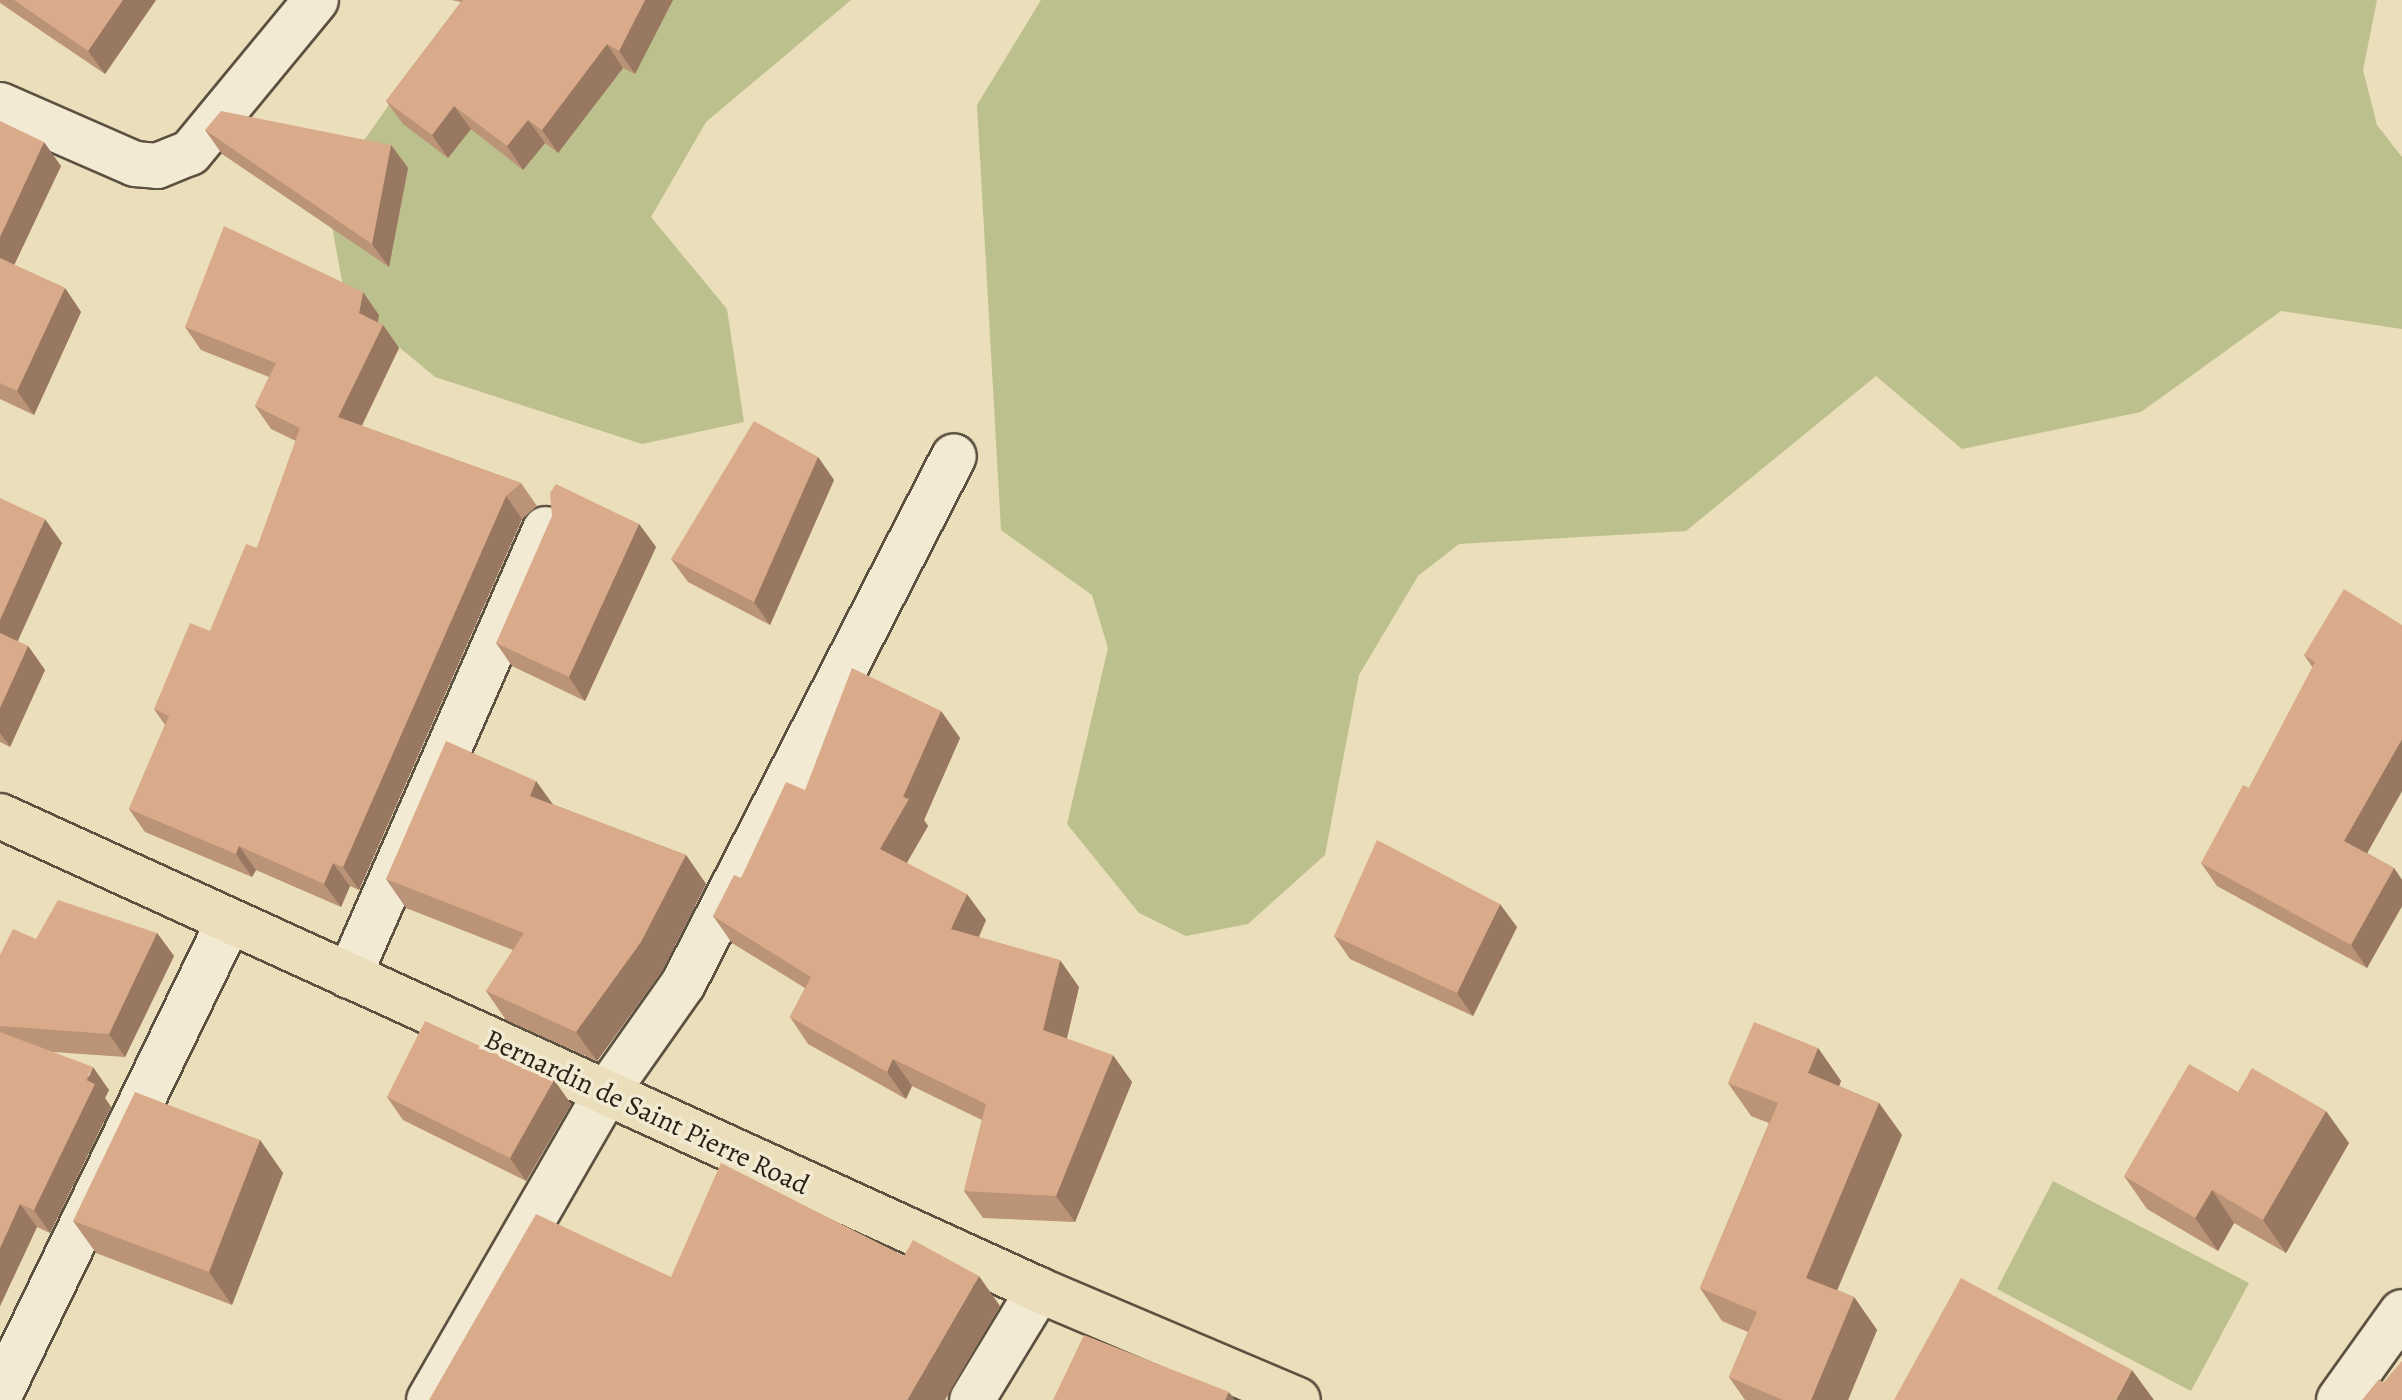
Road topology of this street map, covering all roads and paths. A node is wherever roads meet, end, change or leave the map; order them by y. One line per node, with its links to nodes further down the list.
1 (316, 0): 2 (street)
2 (0, 105)
3 (954, 456): 8 (street)
4 (545, 529): 7 (street)
5 (0, 816): 6 (main road, Bernardin de Saint Pierre Road)
6 (229, 921): 7 (main road, Bernardin de Saint Pierre Road); 11 (street)
7 (349, 976): 8 (main road, Bernardin de Saint Pierre Road)
8 (606, 1093): 9 (main road, Bernardin de Saint Pierre Road); 12 (street)
9 (1039, 1290): 13 (street); 14 (main road, Bernardin de Saint Pierre Road)
10 (2402, 1312): 15 (street)
11 (0, 1394)
12 (429, 1400)
13 (972, 1400)
14 (1298, 1400)
15 (2339, 1400)

